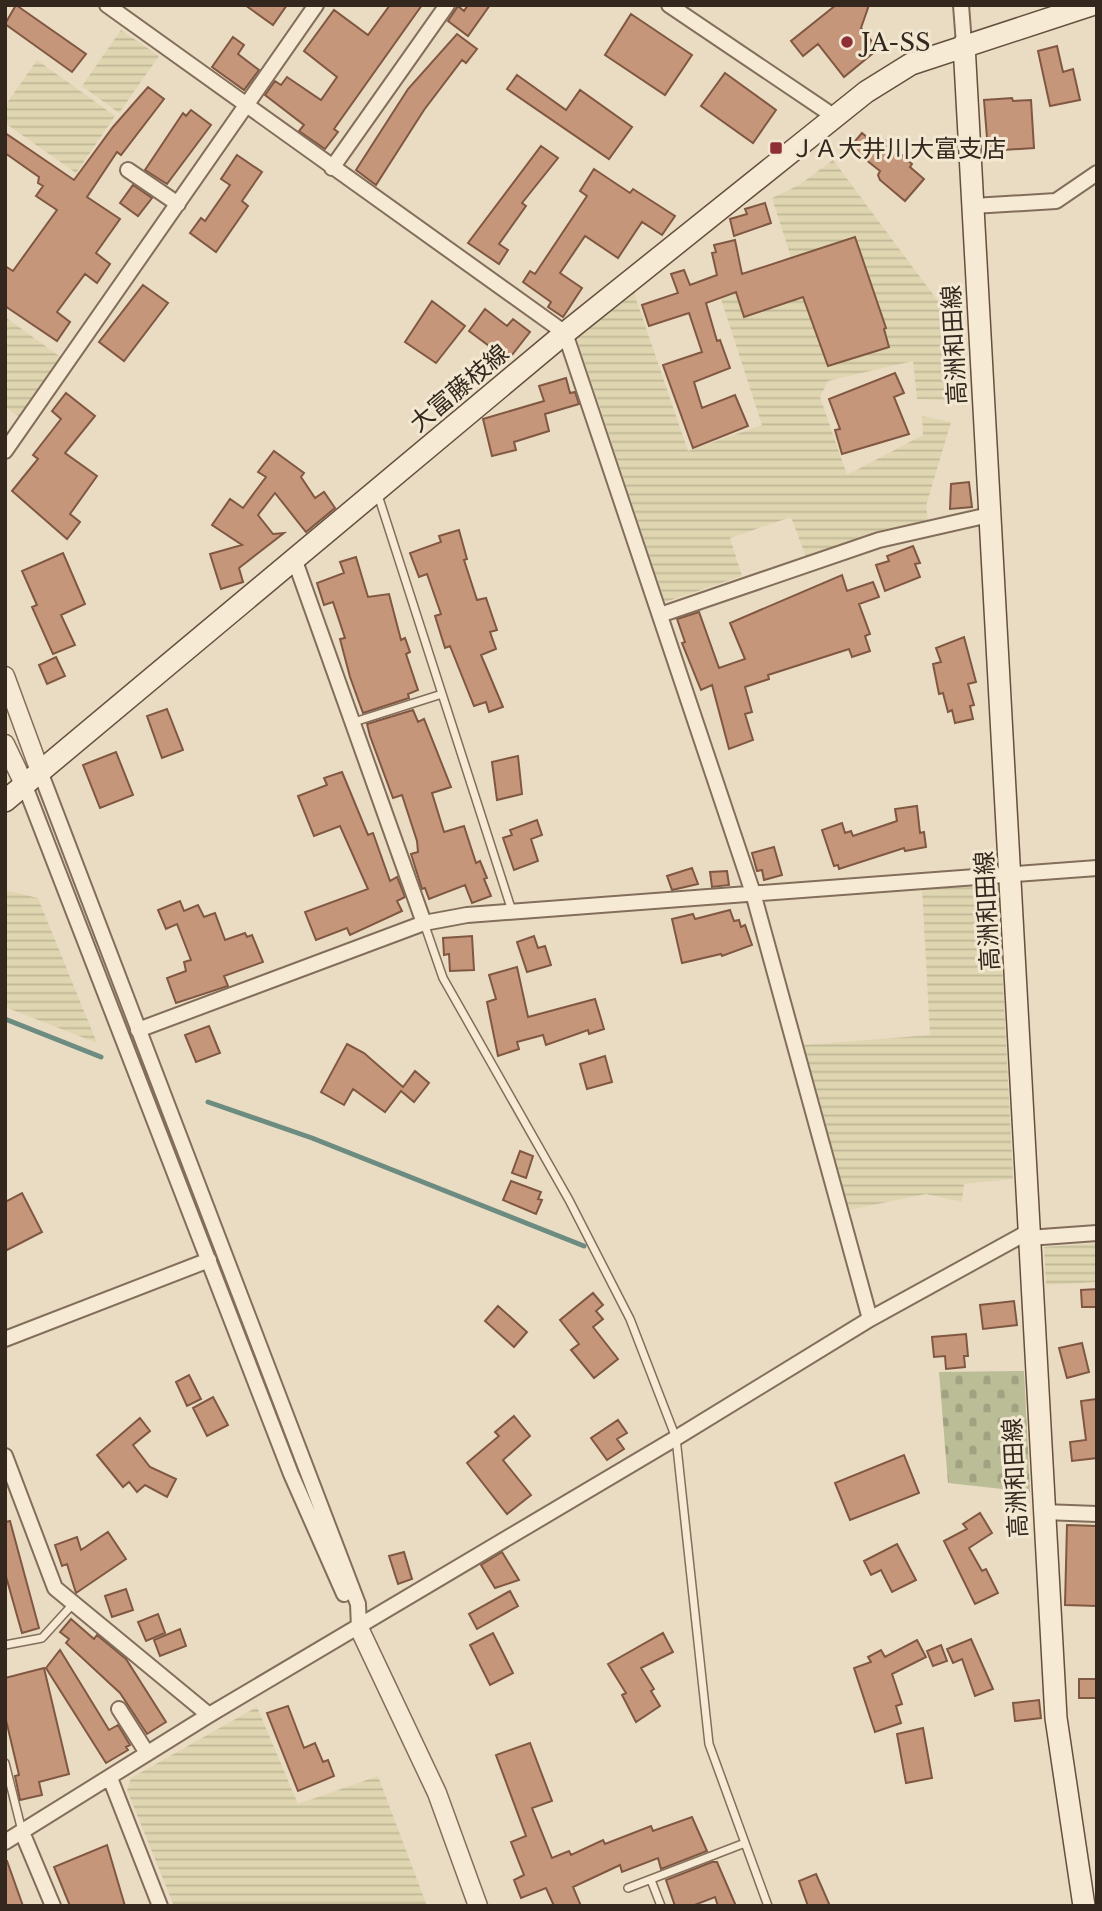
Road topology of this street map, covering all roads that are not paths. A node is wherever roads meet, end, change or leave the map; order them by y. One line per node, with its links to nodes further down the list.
1 (107, 5): 8 (street)
2 (316, 5): 8 (street)
3 (447, 5): 10 (street)
4 (669, 5): 9 (street)
5 (961, 5): 7 (street)
6 (1090, 5): 7 (main road)
7 (964, 44): 9 (main road, 大富藤枝線); 14 (main road, 高洲和田線)
8 (246, 107): 10 (street); 13 (street)
9 (835, 117): 15 (main road, 大富藤枝線)
10 (332, 168): 15 (street)
11 (128, 170): 13 (street)
12 (1097, 173): 14 (street)
13 (178, 204): 16 (street)
14 (973, 206): 18 (main road, 高洲和田線)
15 (565, 333): 17 (main road, 大富藤枝線); 20 (street)
16 (5, 451)
17 (377, 491): 19 (main road, 大富藤枝線); 22 (lane)
18 (989, 515): 20 (street); 28 (main road, 高洲和田線)
19 (295, 561): 23 (street); 25 (main road, 大富藤枝線)
20 (660, 615): 29 (street)
21 (5, 676): 25 (street)
22 (442, 694): 23 (lane); 30 (lane)
23 (354, 722): 31 (street)
24 (5, 744): 25 (street)
25 (33, 780): 26 (main road, 大富藤枝線); 32 (street); 35 (street)
26 (5, 801)
27 (1097, 868): 28 (street)
28 (1012, 872): 29 (street); 34 (main road, 高洲和田線)
29 (753, 893): 30 (street); 36 (street)
30 (512, 911): 31 (street)
31 (424, 923): 32 (street); 38 (lane)
32 (138, 1030): 43 (street)
33 (1097, 1233): 34 (street)
34 (1028, 1235): 36 (street); 40 (main road, 高洲和田線)
35 (209, 1260): 37 (street); 43 (street)
36 (870, 1319): 38 (street)
37 (5, 1339)
38 (676, 1438): 43 (street); 52 (lane)
39 (5, 1456): 42 (street)
40 (1043, 1512): 41 (street); 60 (main road, 高洲和田線)
41 (1097, 1514)
42 (73, 1604): 44 (lane); 46 (street)
43 (359, 1628): 46 (street); 57 (street)
44 (5, 1645)
45 (119, 1709): 47 (street)
46 (209, 1714): 47 (street)
47 (147, 1753): 49 (street)
48 (5, 1763): 50 (lane)
49 (110, 1777): 50 (street); 56 (street)
50 (22, 1832): 51 (street); 55 (street)
51 (5, 1842)
52 (745, 1843): 53 (lane); 59 (lane)
53 (651, 1880): 54 (lane); 58 (lane)
54 (628, 1888)
55 (53, 1906)
56 (160, 1906)
57 (478, 1906)
58 (661, 1906)
59 (768, 1906)
60 (1084, 1906)

